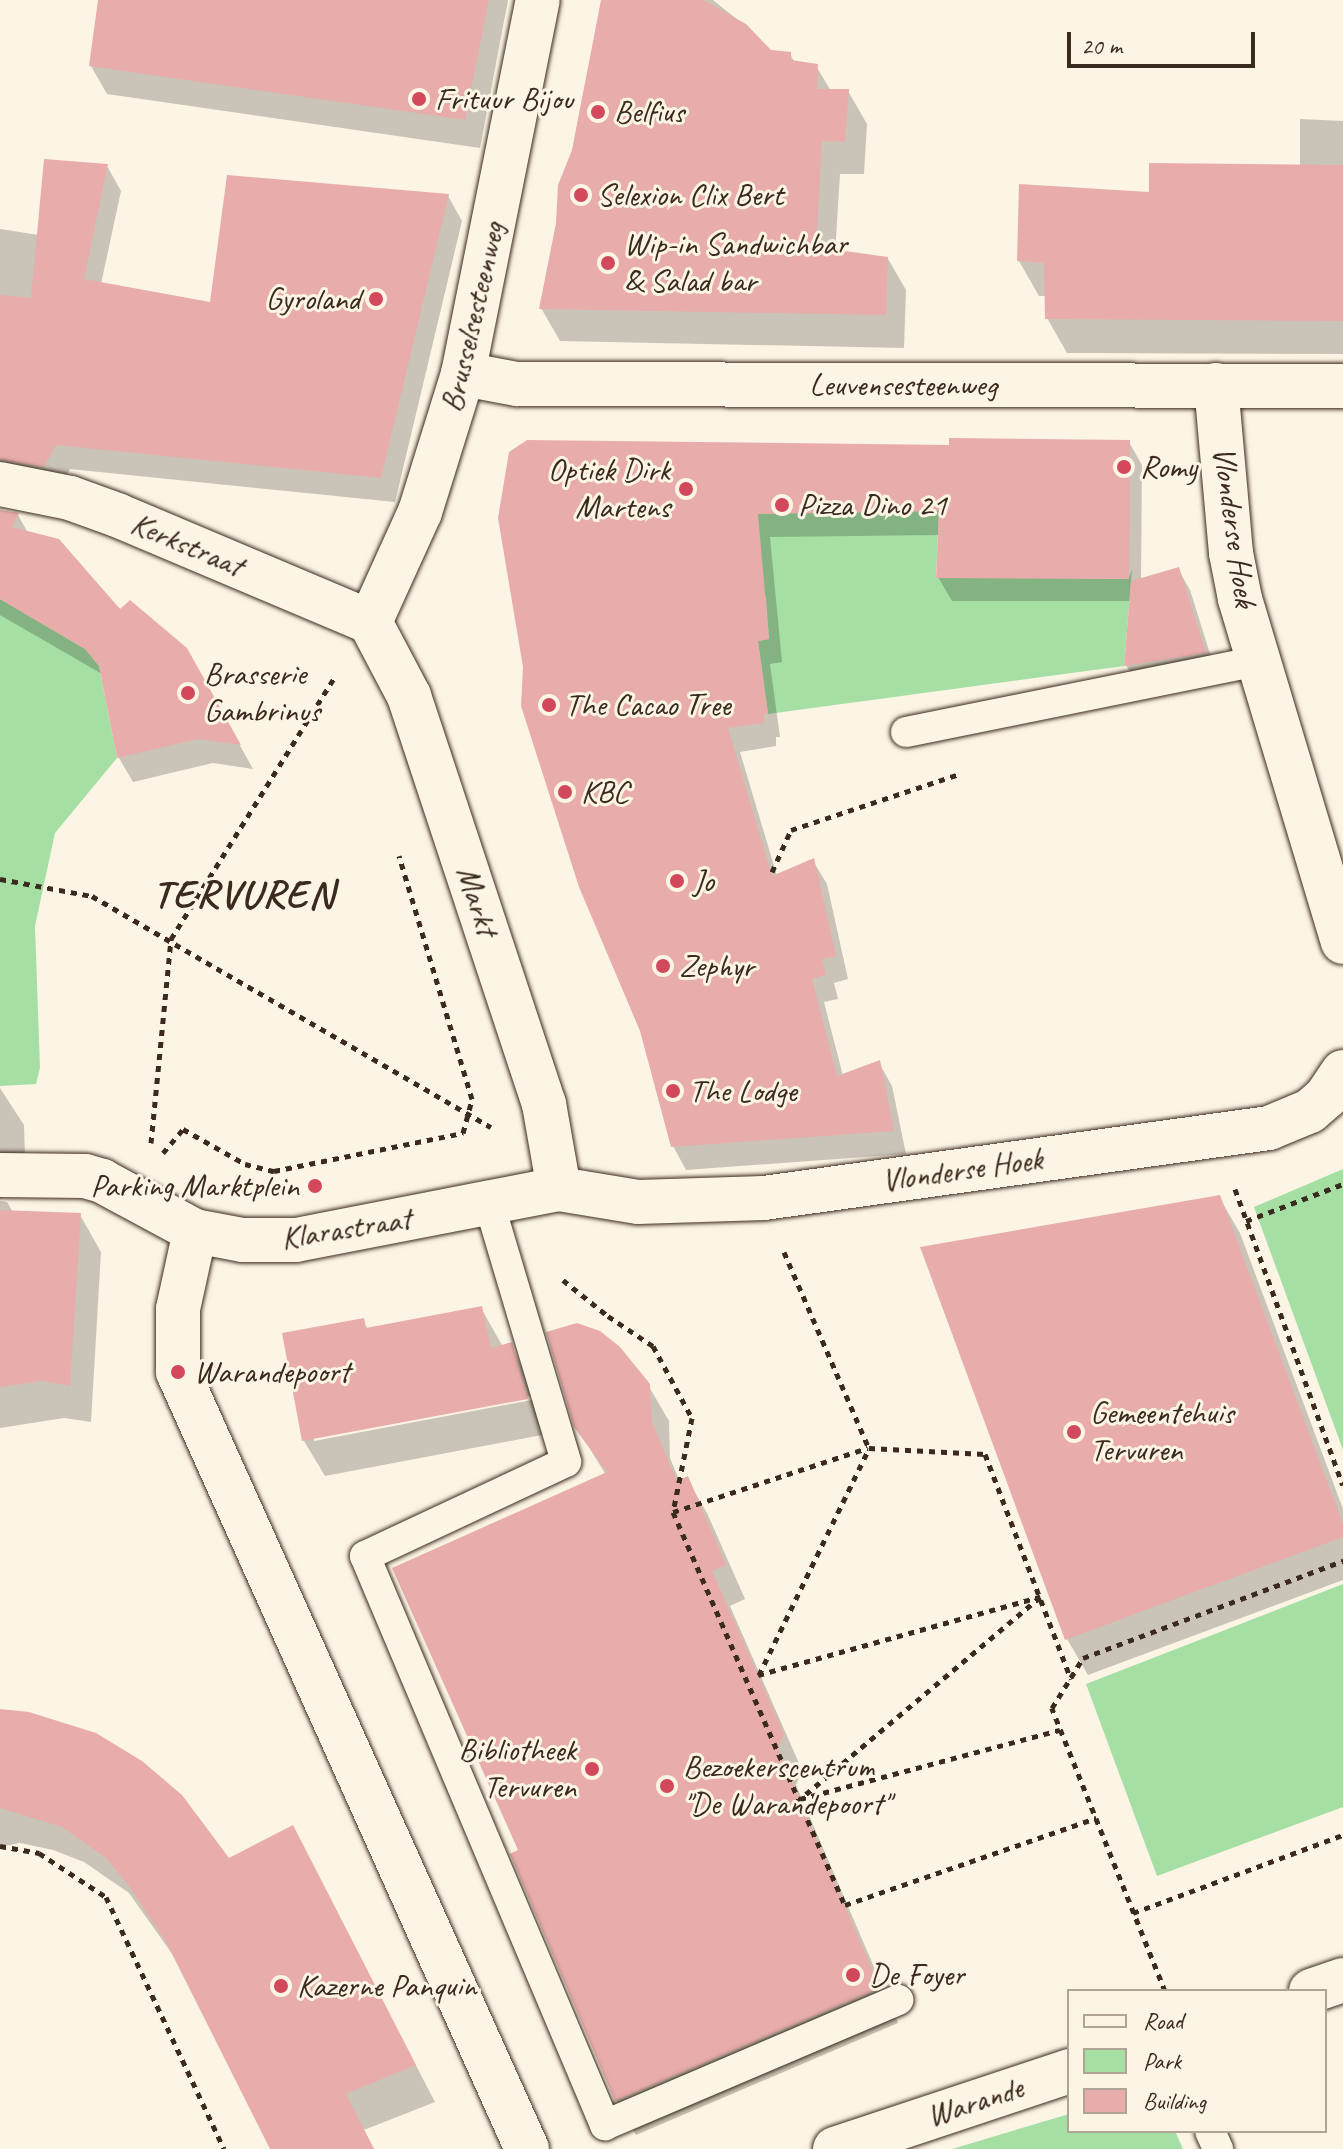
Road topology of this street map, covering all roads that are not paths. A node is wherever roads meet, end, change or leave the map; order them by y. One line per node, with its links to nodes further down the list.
1 (538, 0): 2 (street, Brusselsesteenweg)
2 (463, 374): 3 (street, Leuvensesteenweg); 6 (street, Brusselsesteenweg)
3 (1216, 385): 4 (street, Leuvensesteenweg); 7 (street, Vlonderse Hoek)
4 (1343, 386)
5 (0, 484): 6 (street, Kerkstraat)
6 (370, 622): 12 (street, Markt)
7 (1259, 661): 8 (lane); 9 (street, Vlonderse Hoek)
8 (906, 732)
9 (1343, 942)
10 (1343, 1072): 12 (street, Vlonderse Hoek)
11 (0, 1175): 14 (street, Klarastraat)
12 (559, 1189): 13 (street, Klarastraat)
13 (489, 1203): 14 (street, Klarastraat); 17 (lane)
14 (195, 1231): 19 (street)
15 (1343, 1980): 16 (street)
16 (1317, 1989)
17 (898, 2000)
18 (1067, 2072): 20 (street, Warande)
19 (527, 2149)
20 (835, 2149)

